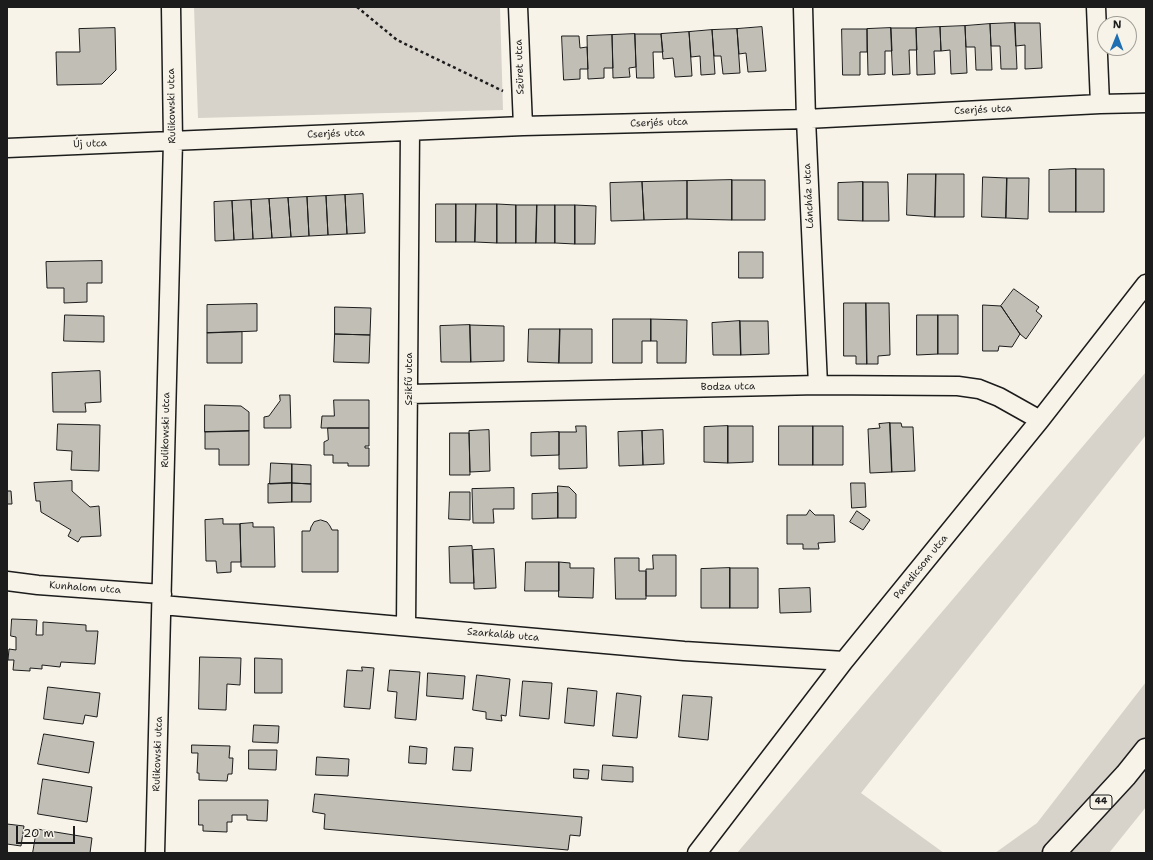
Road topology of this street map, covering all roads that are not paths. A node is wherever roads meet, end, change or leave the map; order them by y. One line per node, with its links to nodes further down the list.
1 (171, 7): 10 (street, Rulikowski utca)
2 (518, 7): 8 (street, Szüret utca)
3 (803, 7): 7 (street, Láncház utca)
4 (1096, 7): 6 (street)
5 (1146, 103): 6 (street, Cserjés utca)
6 (1100, 104): 7 (street, Cserjés utca)
7 (806, 119): 8 (street, Cserjés utca); 13 (street, Láncház utca)
8 (523, 126): 9 (street, Cserjés utca)
9 (410, 131): 10 (street, Cserjés utca); 14 (street, Szikfű utca)
10 (173, 141): 11 (street, Új utca); 17 (street, Rulikowski utca)
11 (7, 148)
12 (1146, 284): 15 (street, Paradicsom utca)
13 (818, 385): 14 (street, Bodza utca); 15 (street, Bodza utca)
14 (409, 394): 18 (street, Szikfű utca)
15 (1040, 420): 19 (street, Paradicsom utca)
16 (7, 581): 17 (street, Kunhalom utca)
17 (162, 600): 18 (street, Szarkaláb utca); 21 (street, Rulikowski utca)
18 (406, 626): 19 (street, Szarkaláb utca)
19 (844, 662): 22 (street, Paradicsom utca)
20 (1146, 750): 23 (main road, 44)
21 (155, 853)
22 (697, 853)
23 (1054, 853)

